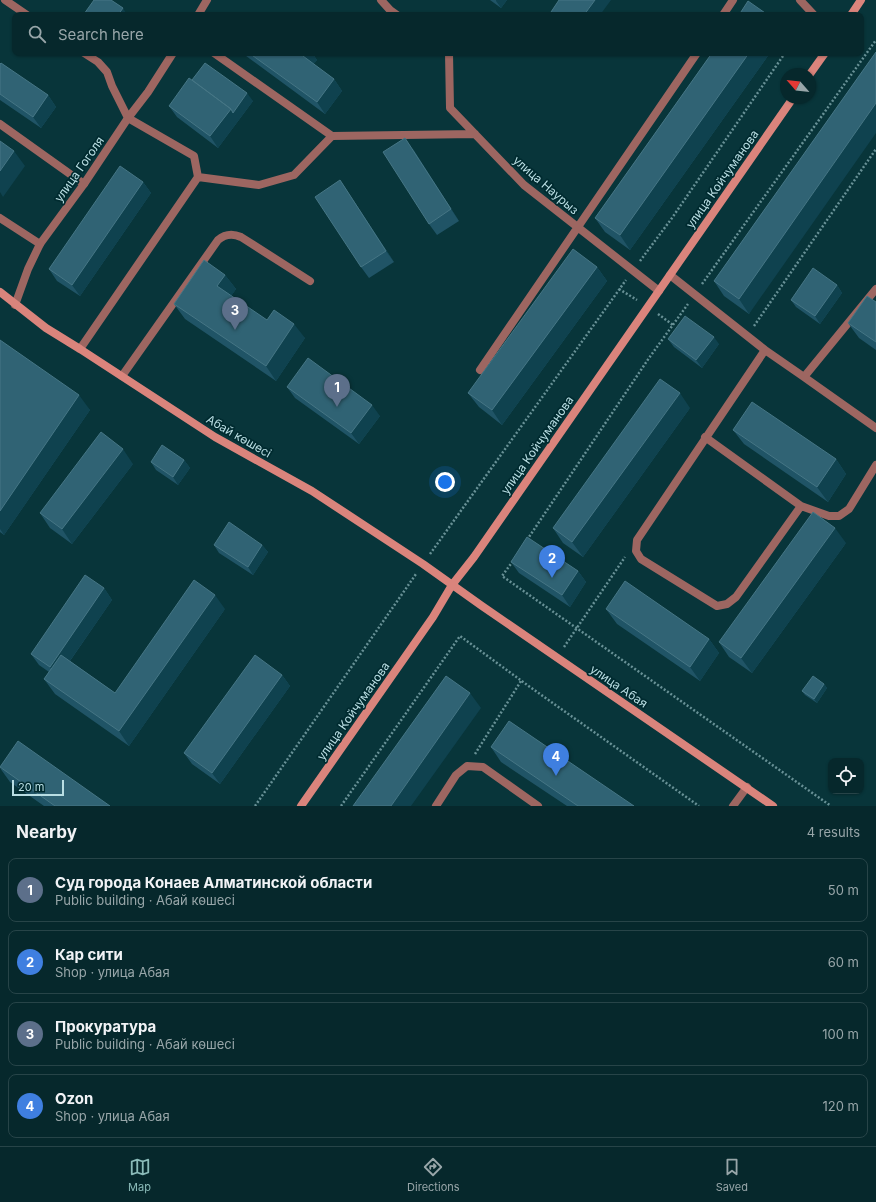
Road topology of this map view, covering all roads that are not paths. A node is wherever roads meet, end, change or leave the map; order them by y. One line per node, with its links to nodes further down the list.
1 (5, 0): 7 (street)
2 (207, 0): 8 (street)
3 (381, 0): 9 (street)
4 (733, 0): 10 (street)
5 (800, 0): 11 (street)
6 (861, 0): 12 (street)
7 (23, 12)
8 (200, 12)
9 (393, 12)
10 (725, 12)
11 (811, 12)
12 (853, 12)
13 (89, 56): 21 (street)
14 (171, 56): 21 (street, улица Гоголя)
15 (218, 56): 24 (street)
16 (449, 56): 23 (street, улица Наурыз)
17 (695, 56): 28 (street)
18 (823, 56): 19 (street)
19 (814, 68)
20 (790, 104): 30 (street, улица Койчуманова)
21 (128, 118): 25 (street); 26 (street, улица Гоголя)
22 (0, 124): 26 (street)
23 (475, 134): 24 (street); 28 (street, улица Наурыз)
24 (332, 136): 25 (street)
25 (198, 176): 36 (street)
26 (84, 184): 29 (street, улица Гоголя)
27 (0, 218): 29 (street)
28 (577, 227): 33 (street, улица Наурыз); 38 (street)
29 (40, 244): 35 (street, улица Гоголя)
30 (670, 275): 33 (street, улица Койчуманова); 37 (street)
31 (310, 281): 39 (street)
32 (876, 289): 40 (street)
33 (658, 291): 45 (street, улица Койчуманова)
34 (0, 292): 35 (street, Абай көшесі)
35 (15, 305): 36 (street, Абай көшесі)
36 (80, 349): 39 (street, Абай көшесі)
37 (765, 350): 40 (street); 42 (street)
38 (480, 370)
39 (122, 376): 45 (street, Абай көшесі)
40 (804, 376): 41 (street)
41 (876, 428)
42 (705, 437): 44 (street); 44 (street)
43 (876, 465): 44 (street)
44 (801, 506)
45 (452, 585): 46 (street, улица Абая); 47 (street, улица Койчуманова)
46 (747, 787): 50 (street); 51 (street, улица Абая)
47 (301, 806)
48 (436, 806): 49 (street)
49 (538, 806)
50 (733, 806)
51 (773, 806)

